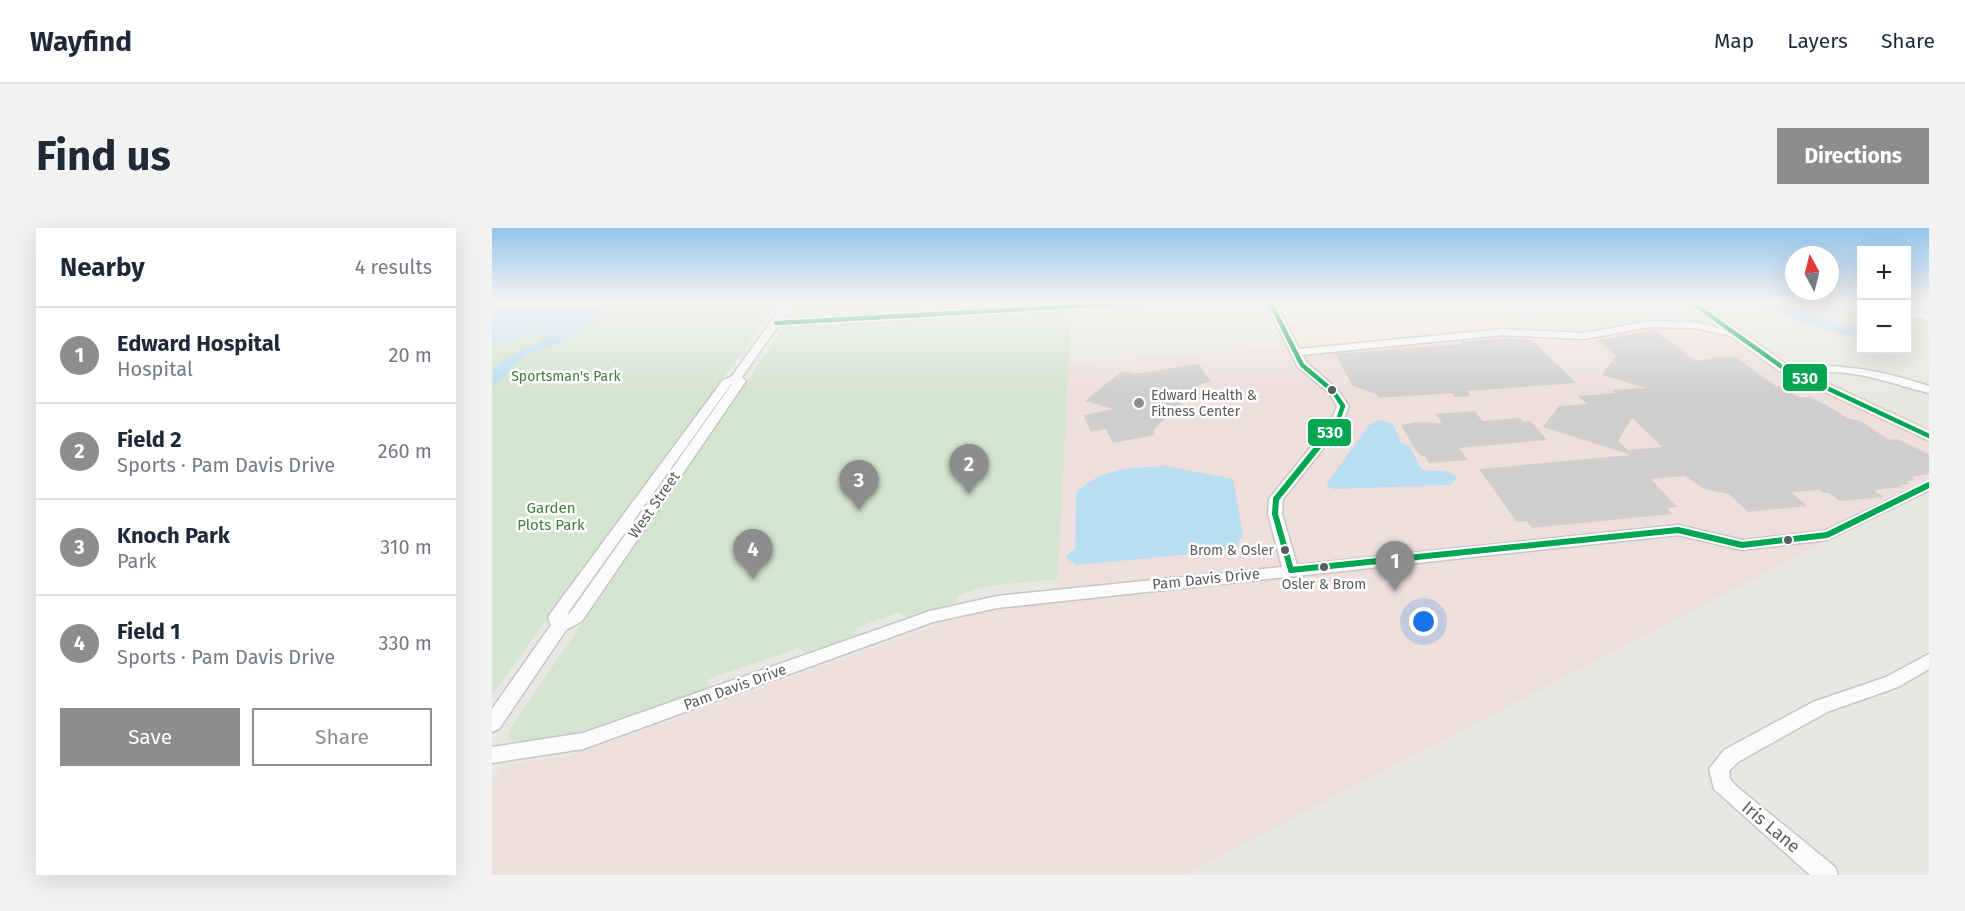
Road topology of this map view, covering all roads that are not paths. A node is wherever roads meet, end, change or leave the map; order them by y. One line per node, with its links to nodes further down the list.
1 (769, 332): 14 (street, West Street)
2 (1285, 332): 7 (street)
3 (1500, 332): 7 (street)
4 (1506, 332): 5 (street)
5 (1603, 332)
6 (1732, 333): 8 (main road)
7 (1295, 354): 12 (street)
8 (1794, 372): 9 (street); 10 (main road)
9 (1929, 390)
10 (1929, 436)
11 (1929, 485): 12 (street, Pam Davis Drive)
12 (1291, 570): 15 (street, Pam Davis Drive)
13 (1929, 661): 16 (street, Iris Lane)
14 (492, 724)
15 (492, 755)
16 (1827, 875)

